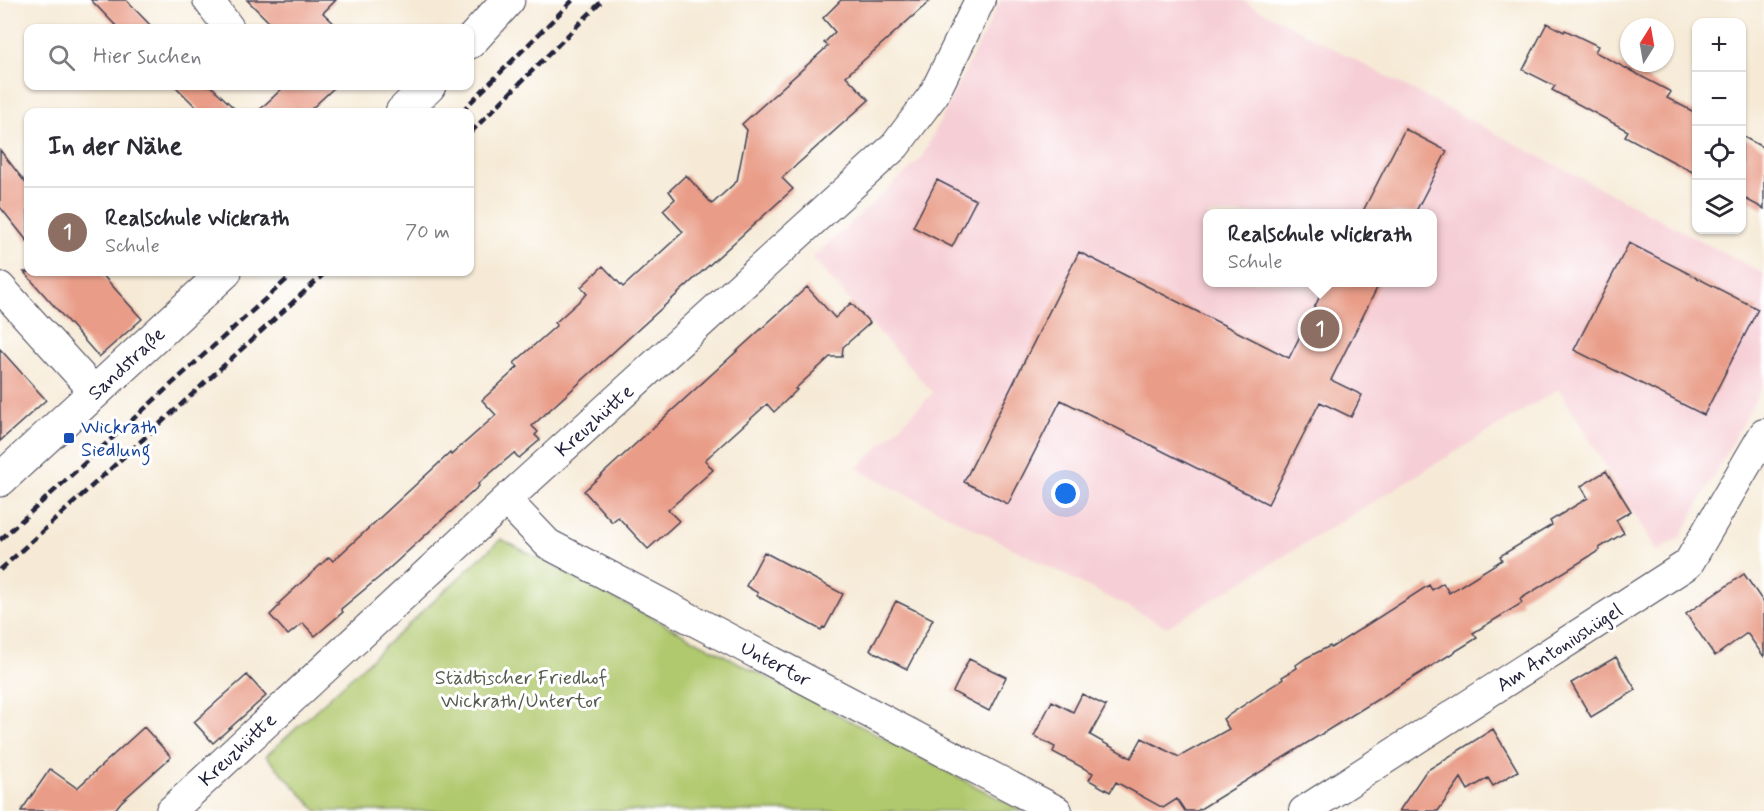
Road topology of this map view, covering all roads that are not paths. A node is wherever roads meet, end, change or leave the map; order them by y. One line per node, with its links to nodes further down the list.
1 (208, 0): 4 (street)
2 (508, 0): 5 (main road)
3 (980, 0): 13 (street, Kreuzhütte)
4 (225, 24)
5 (474, 38)
6 (425, 90): 7 (main road)
7 (406, 108)
8 (221, 276): 10 (main road, Sandstraße)
9 (0, 287): 10 (street)
10 (95, 392): 12 (main road, Sandstraße)
11 (1764, 434): 16 (street, Am Antoniushügel)
12 (0, 480)
13 (506, 500): 14 (street, Kreuzhütte); 15 (street, Untertor)
14 (171, 811)
15 (1057, 811)
16 (1304, 811)

